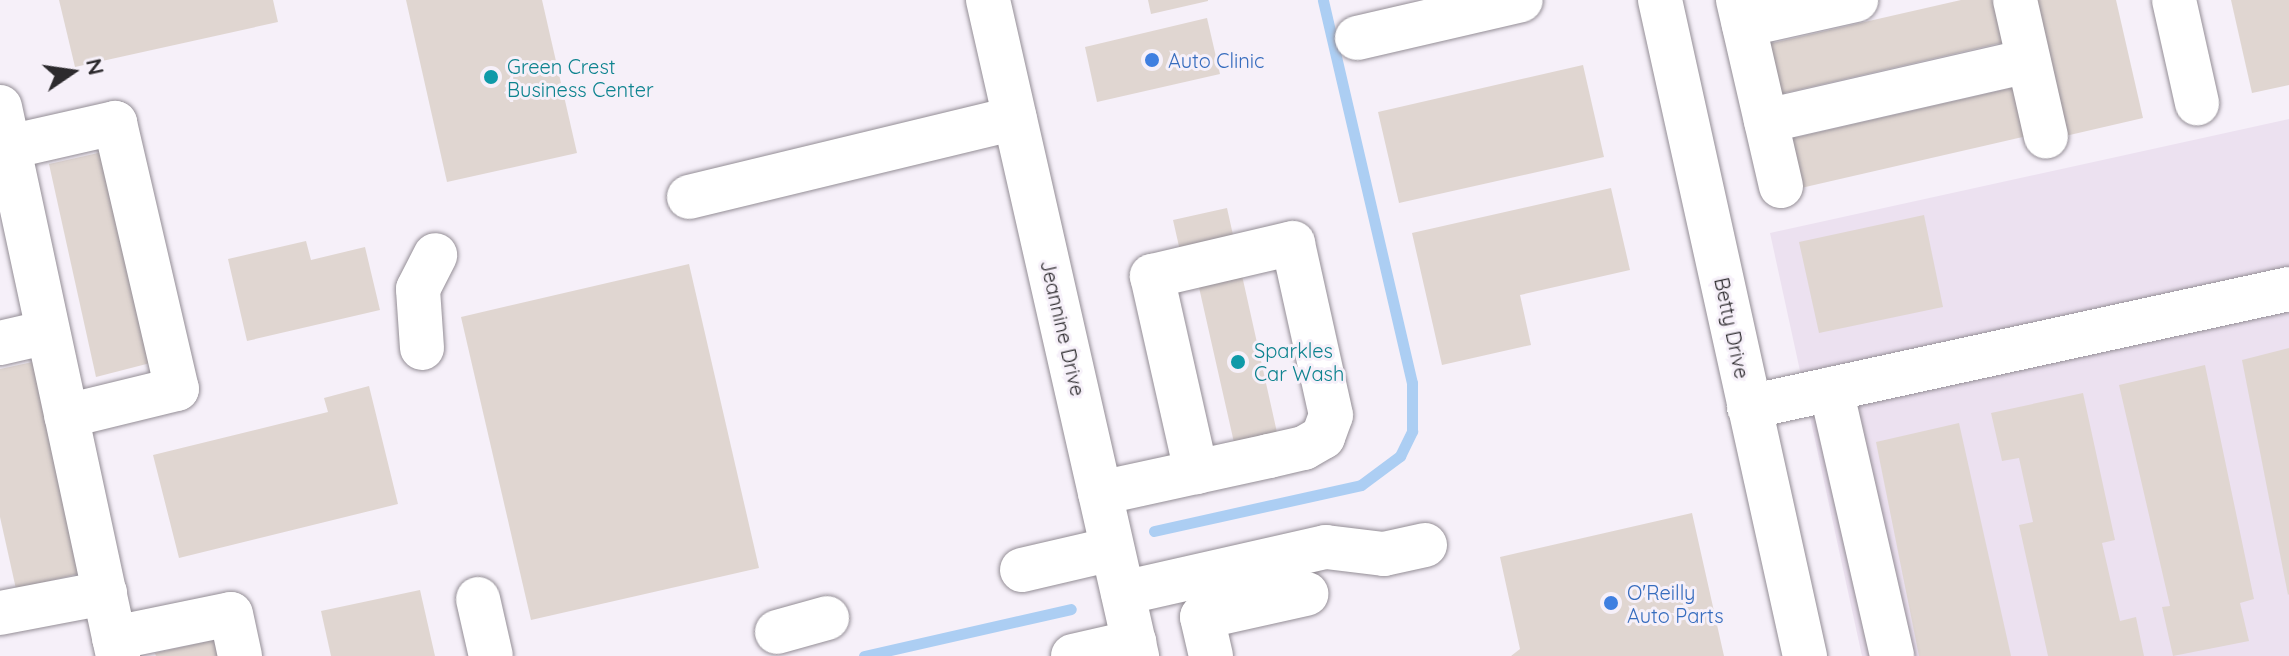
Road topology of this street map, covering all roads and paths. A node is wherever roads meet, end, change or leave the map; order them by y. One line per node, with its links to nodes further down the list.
1 (988, 0): 11 (street, Jeannine Drive)
2 (1521, 0): 8 (street)
3 (1660, 0): 23 (street, Betty Drive)
4 (1856, 0): 7 (street)
5 (2015, 0): 9 (street)
6 (2174, 0): 10 (street)
7 (1741, 13): 13 (street)
8 (1357, 38)
9 (2028, 61): 13 (street); 14 (street)
10 (2197, 103)
11 (1015, 118): 16 (street); 26 (street, Jeannine Drive)
12 (3, 121): 19 (street); 24 (street)
13 (1766, 121): 15 (street)
14 (2046, 137)
15 (1781, 186)
16 (689, 197)
17 (435, 255): 21 (street)
18 (2289, 289): 22 (street)
19 (48, 332): 20 (street); 24 (street)
20 (0, 343)
21 (422, 348)
22 (1831, 389): 23 (street); 44 (street)
23 (1749, 407): 43 (street, Betty Drive)
24 (66, 416): 30 (street)
25 (1196, 472): 25 (street); 26 (street)
26 (1100, 493): 28 (street, Jeannine Drive)
27 (1425, 545): 31 (street)
28 (1112, 549): 29 (street); 31 (street, Jeannine Drive)
29 (1022, 570)
30 (105, 593): 34 (street); 37 (street)
31 (1123, 593): 38 (street, Jeannine Drive)
32 (1306, 594): 42 (street)
33 (478, 599): 40 (street)
34 (0, 613)
35 (827, 618): 36 (street)
36 (777, 632)
37 (116, 647): 39 (street)
38 (1135, 649): 41 (street)
39 (240, 656)
40 (491, 656)
41 (1073, 656)
42 (1211, 656)
43 (1805, 656)
44 (1892, 656)

